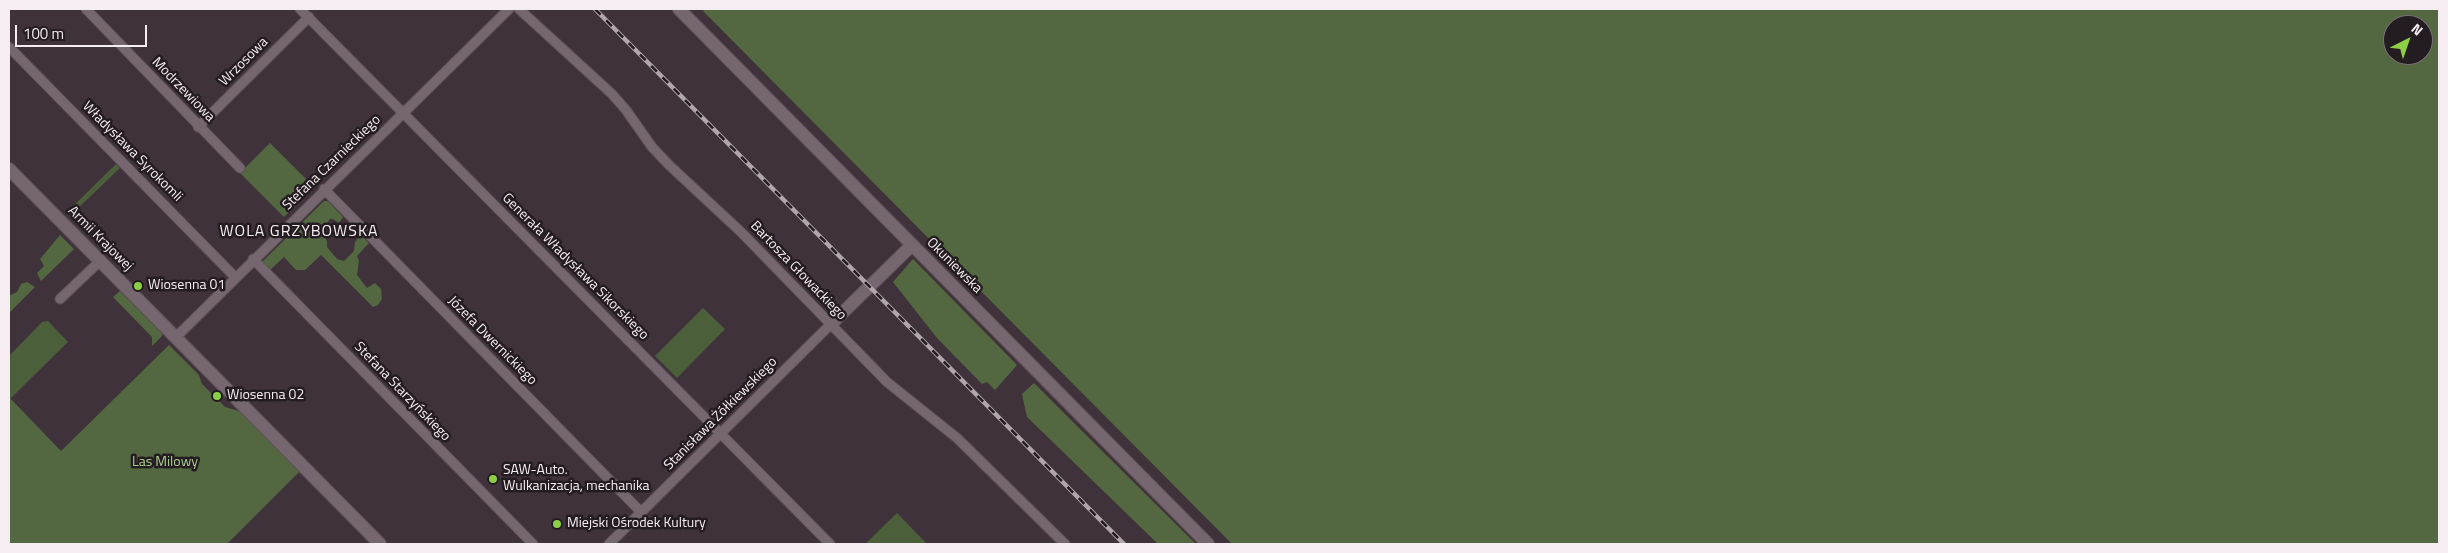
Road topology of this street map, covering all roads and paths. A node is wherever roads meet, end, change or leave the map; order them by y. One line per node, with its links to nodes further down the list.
1 (86, 9): 9 (street, Modrzewiowa)
2 (300, 9): 6 (street, Generała Władysława Sikorskiego)
3 (509, 9): 8 (street, Stefana Czarnieckiego)
4 (519, 9): 18 (street, Bartosza Głowackiego)
5 (679, 9): 13 (main road, Okuniewska)
6 (309, 18): 8 (street, Generała Władysława Sikorskiego); 9 (street, Wrzosowa)
7 (9, 47): 16 (street, Władysława Syrokomli)
8 (404, 113): 12 (street, Stefana Czarnieckiego); 20 (street, Generała Władysława Sikorskiego)
9 (198, 126): 10 (street, Modrzewiowa)
10 (240, 168)
11 (9, 169): 15 (main road, Armii Krajowej)
12 (324, 189): 14 (street, Stefana Czarnieckiego); 21 (street, Józefa Dwernickiego)
13 (912, 246): 18 (main road); 27 (main road, Okuniewska)
14 (253, 259): 16 (street, Stefana Czarnieckiego); 23 (street, Stefana Starzyńskiego)
15 (100, 262): 17 (street); 19 (main road, Armii Krajowej)
16 (235, 277): 19 (street, Stefana Czarnieckiego)
17 (60, 299)
18 (830, 325): 20 (street, Stanisława Żółkiewskiego); 26 (street, Bartosza Głowackiego)
19 (174, 338): 22 (main road, Armii Krajowej)
20 (720, 434): 21 (street, Stanisława Żółkiewskiego); 25 (street, Generała Władysława Sikorskiego)
21 (642, 512): 24 (street, Stanisława Żółkiewskiego)
22 (380, 544)
23 (533, 544)
24 (609, 544)
25 (830, 544)
26 (1065, 544)
27 (1208, 544)

